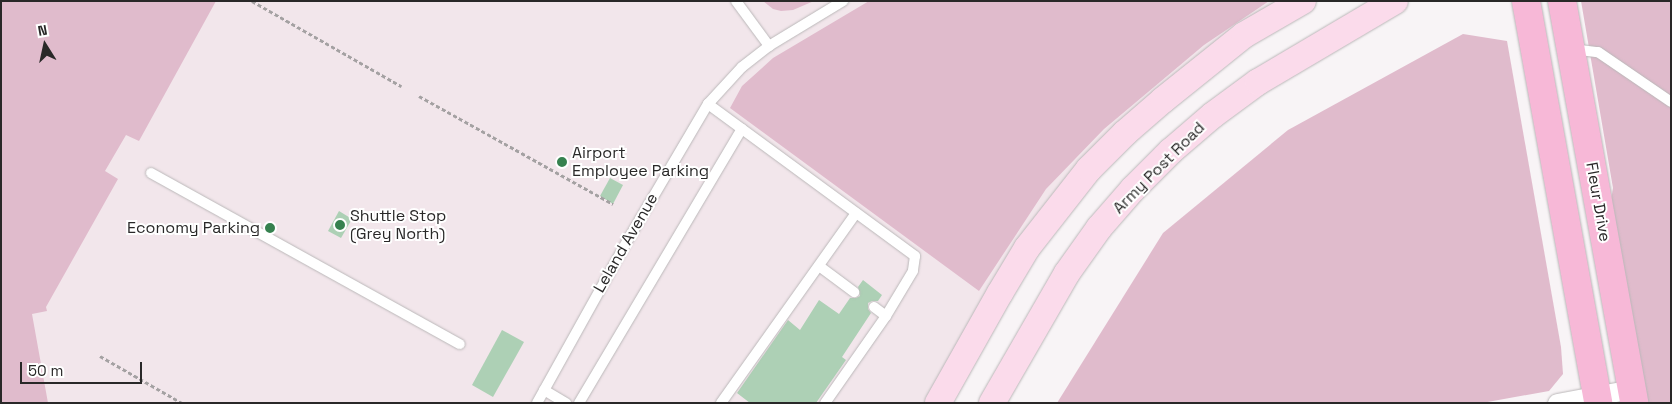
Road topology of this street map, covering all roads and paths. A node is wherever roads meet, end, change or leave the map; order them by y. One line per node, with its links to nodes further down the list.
1 (252, 1): 12 (path)
2 (736, 1): 10 (lane)
3 (843, 1): 10 (lane, Leland Avenue)
4 (1303, 1): 35 (main road)
5 (1394, 1): 36 (main road, Army Post Road)
6 (1513, 1): 9 (main road)
7 (1526, 1): 9 (main road)
8 (1562, 1): 11 (main road, Fleur Drive)
9 (1532, 34): 28 (main road)
10 (769, 46): 15 (lane, Leland Avenue)
11 (1571, 49): 14 (lane); 27 (main road, Fleur Drive)
12 (401, 86)
13 (419, 96): 18 (path)
14 (1671, 102)
15 (708, 104): 16 (lane); 26 (lane, Leland Avenue)
16 (742, 129): 19 (lane); 32 (lane)
17 (151, 173): 24 (lane)
18 (613, 204)
19 (856, 213): 20 (lane); 23 (lane)
20 (818, 266): 21 (lane); 33 (lane)
21 (854, 292)
22 (874, 307): 23 (lane)
23 (886, 316): 34 (lane)
24 (460, 344)
25 (100, 356): 29 (path)
26 (544, 390): 30 (lane, Leland Avenue); 31 (lane)
27 (1633, 396): 28 (street)
28 (1597, 399): 37 (street)
29 (182, 403)
30 (537, 403)
31 (566, 403)
32 (579, 403)
33 (721, 403)
34 (825, 403)
35 (938, 403)
36 (992, 403)
37 (1556, 403)

